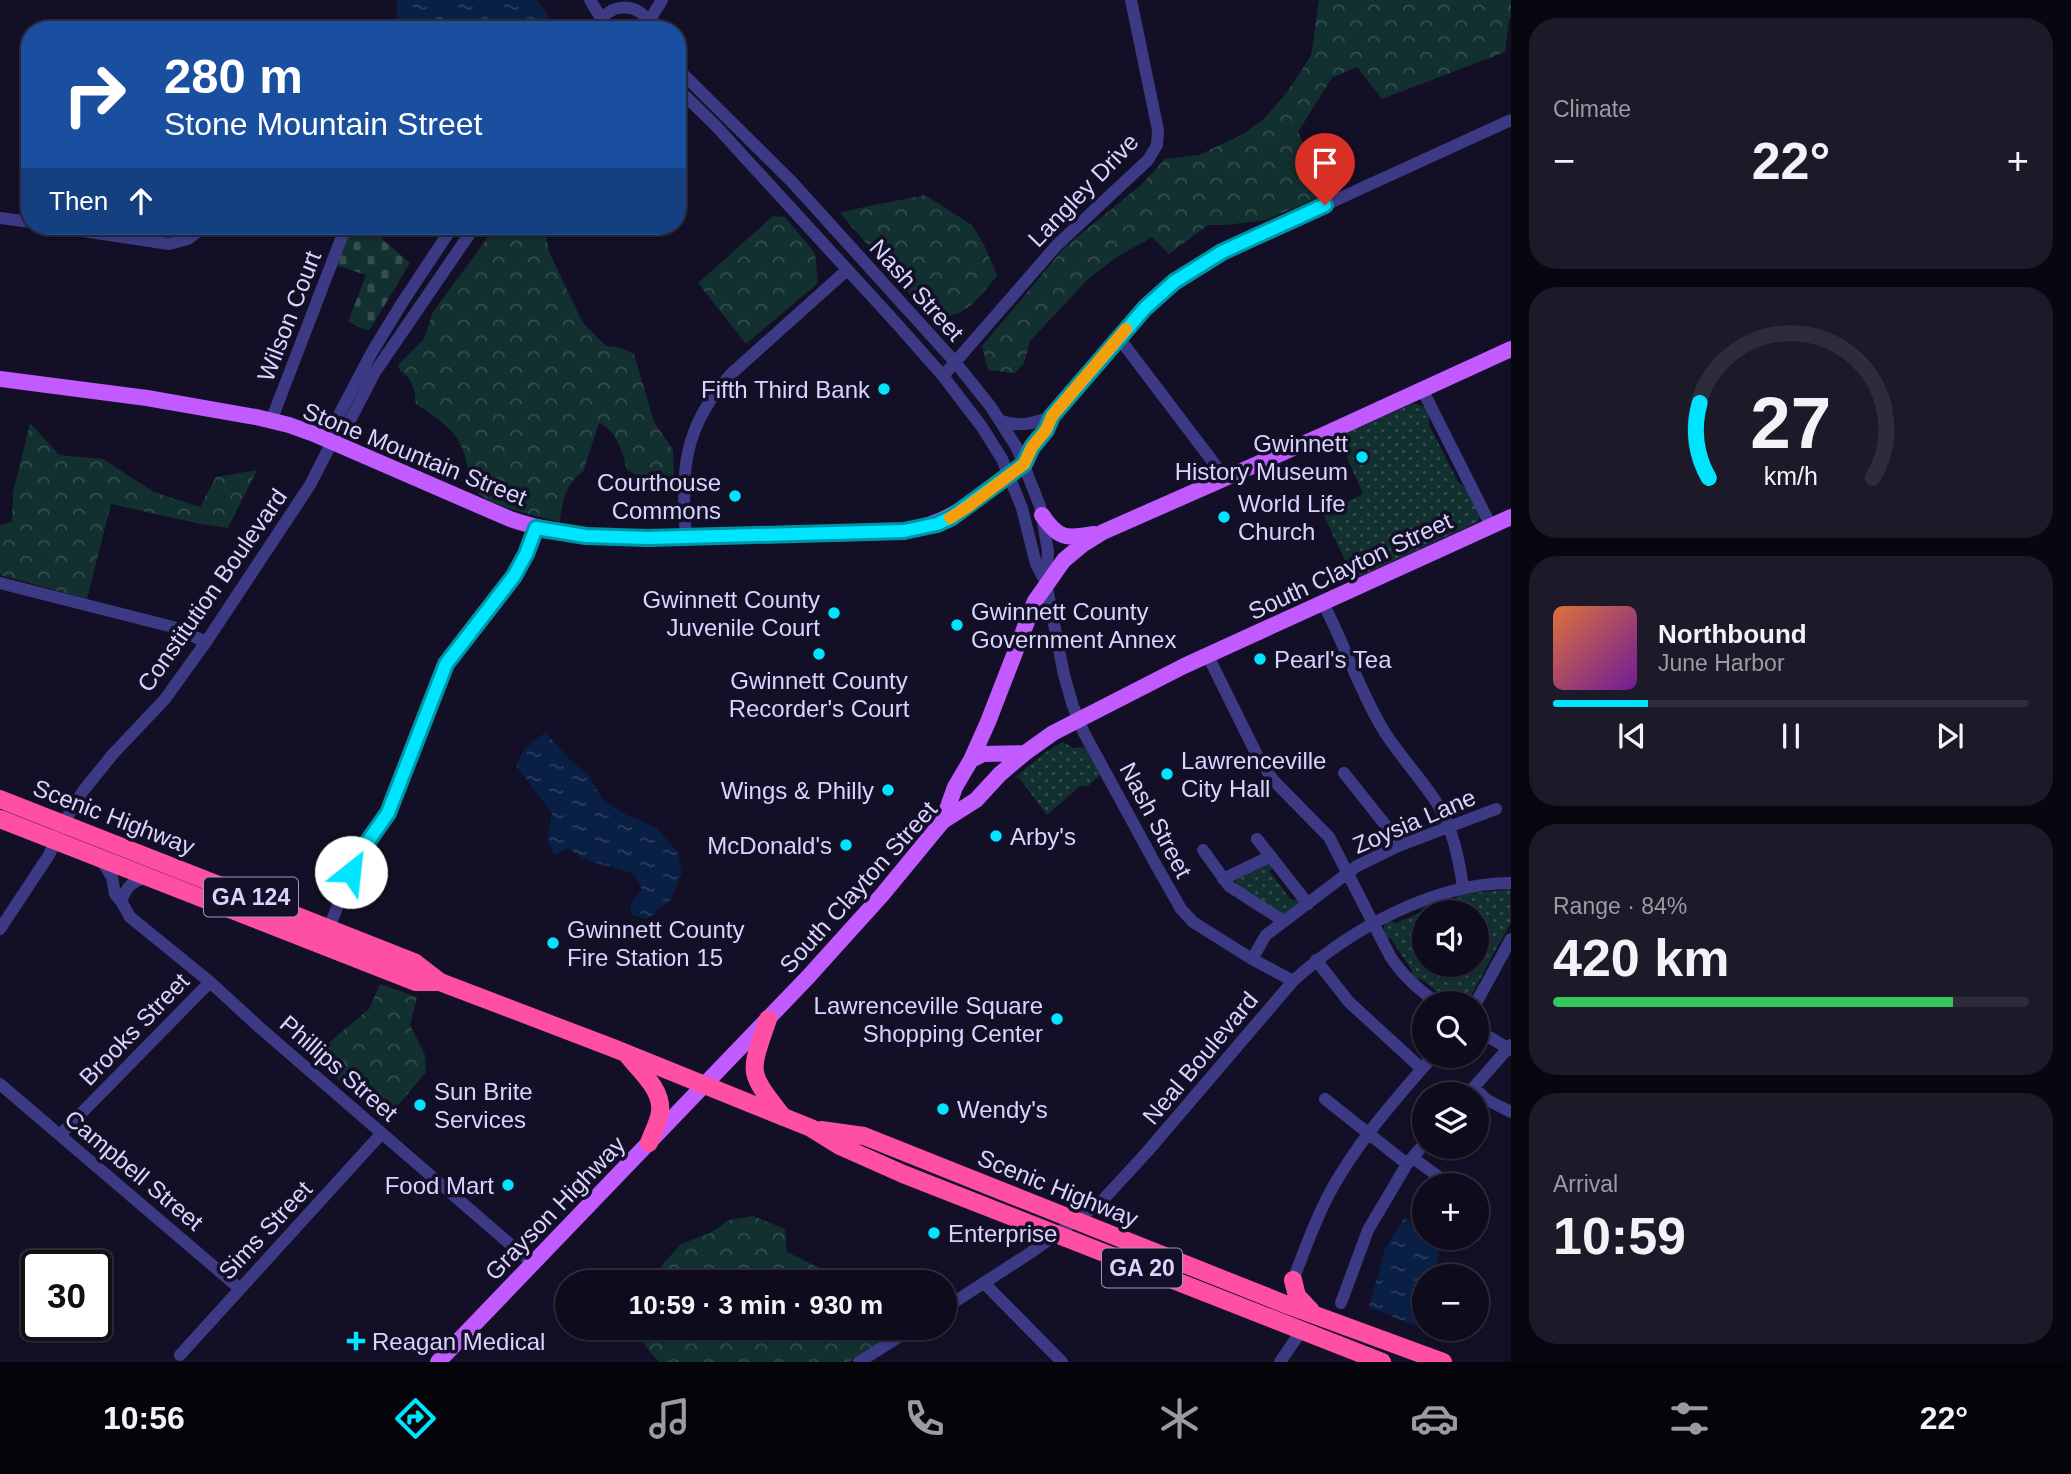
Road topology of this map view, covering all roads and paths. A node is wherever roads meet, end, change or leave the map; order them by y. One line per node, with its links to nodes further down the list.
1 (590, 0): 6 (street)
2 (662, 0): 9 (street)
3 (1130, 0): 23 (street, Langley Drive)
4 (616, 2): 5 (street); 7 (street)
5 (639, 3): 8 (street)
6 (598, 21)
7 (601, 21)
8 (648, 21)
9 (652, 21)
10 (686, 77): 23 (street, Nash Street)
11 (686, 97): 20 (street, Nash Street)
12 (1511, 120): 21 (street)
13 (0, 218): 14 (street)
14 (21, 221)
15 (110, 235): 16 (street)
16 (194, 235)
17 (343, 235): 28 (street, Wilson Court)
18 (447, 235): 30 (street, Constitution Boulevard)
19 (469, 235): 30 (street, Constitution Boulevard)
20 (847, 271): 24 (street, Nash Street); 39 (street)
21 (1119, 338): 27 (street); 33 (street)
22 (1511, 349): 26 (main road)
23 (955, 362): 24 (street, Langley Drive); 29 (street, Nash Street)
24 (943, 376): 32 (street, Nash Street)
25 (0, 379): 28 (main road, Stone Mountain Street)
26 (1422, 389): 33 (main road); 36 (street)
27 (1052, 416): 29 (street); 31 (street)
28 (271, 421): 30 (main road, Stone Mountain Street)
29 (1001, 421): 31 (street, Nash Street)
30 (332, 442): 37 (main road, Stone Mountain Street); 43 (street, Constitution Boulevard)
31 (1024, 464): 32 (main road, Stone Mountain Street); 34 (street, Nash Street)
32 (1009, 474): 39 (main road, Stone Mountain Street); 41 (street, Nash Street)
33 (1226, 479): 38 (main road)
34 (1042, 515): 38 (main road); 41 (street, Nash Street)
35 (1511, 517): 36 (main road, South Clayton Street)
36 (1492, 526): 42 (main road, South Clayton Street)
37 (536, 528): 39 (main road, Stone Mountain Street); 69 (street)
38 (1103, 532): 41 (main road)
39 (686, 537)
40 (0, 583): 43 (street)
41 (1046, 583): 45 (street, Nash Street); 47 (main road)
42 (1323, 603): 44 (main road, South Clayton Street); 53 (street)
43 (206, 642): 54 (street, Constitution Boulevard)
44 (1208, 656): 45 (main road, South Clayton Street); 60 (street)
45 (1079, 720): 46 (main road, South Clayton Street); 73 (street, Nash Street)
46 (1024, 753): 47 (main road); 52 (main road, South Clayton Street)
47 (971, 761): 52 (main road)
48 (1344, 773): 56 (street)
49 (0, 799): 54 (highway, Scenic Highway / GA 124)
50 (1496, 809): 53 (street, Zoysia Lane)
51 (0, 819): 54 (highway, Scenic Highway / GA 124)
52 (943, 821): 80 (main road, South Clayton Street)
53 (1449, 827): 56 (street, Zoysia Lane); 64 (street)
54 (59, 832): 59 (highway, Scenic Highway / GA 124); 69 (highway, Scenic Highway / GA 124); 70 (street, Constitution Boulevard)
55 (1257, 839): 58 (street)
56 (1396, 847): 60 (street, Zoysia Lane)
57 (1203, 850): 62 (street)
58 (1270, 856): 62 (street); 66 (street)
59 (101, 858): 61 (highway, Scenic Highway / GA 124); 65 (street, Phillips Street)
60 (1348, 872): 66 (street, Zoysia Lane); 68 (street)
61 (148, 877): 65 (street); 72 (highway, Scenic Highway / GA 124)
62 (1223, 878): 67 (street)
63 (1511, 883): 64 (street, Neal Boulevard)
64 (1463, 887): 68 (street, Neal Boulevard)
65 (121, 901): 76 (street, Phillips Street)
66 (1308, 904): 67 (street, Zoysia Lane)
67 (1282, 920): 73 (street, Zoysia Lane)
68 (1373, 923): 74 (street, Neal Boulevard); 78 (street)
69 (329, 928): 72 (highway); 77 (highway, Scenic Highway / GA 124)
70 (0, 929)
71 (1511, 939): 79 (street)
72 (323, 946): 77 (highway, Scenic Highway / GA 124)
73 (1252, 959): 75 (street, Nash Street)
74 (1316, 960): 75 (street, Neal Boulevard); 84 (street)
75 (1293, 981): 100 (street, Neal Boulevard)
76 (210, 982): 93 (street, Phillips Street); 95 (street, Brooks Street)
77 (440, 982): 83 (highway, Scenic Highway / GA 124)
78 (1420, 991)
79 (1483, 991)
80 (768, 1019): 87 (main road, South Clayton Street); 91 (highway)
81 (1489, 1037): 82 (street)
82 (1510, 1048): 85 (street)
83 (626, 1053): 87 (highway, Scenic Highway / GA 124); 96 (highway)
84 (1422, 1069): 94 (street)
85 (1479, 1082)
86 (0, 1084): 95 (street, Campbell Street)
87 (704, 1085): 91 (highway, Scenic Highway / GA 20); 96 (main road, Grayson Highway)
88 (1325, 1099): 94 (street)
89 (1489, 1101): 90 (street)
90 (1511, 1112)
91 (783, 1117): 92 (highway, Scenic Highway / GA 20)
92 (811, 1128): 100 (highway, Scenic Highway / GA 20); 101 (highway, Scenic Highway / GA 20)
93 (382, 1133): 102 (street, Phillips Street); 105 (street, Sims Street)
94 (1367, 1134): 98 (street); 103 (street)
95 (60, 1135): 105 (street, Campbell Street)
96 (649, 1143): 102 (main road, Grayson Highway)
97 (1412, 1159): 98 (street)
98 (1410, 1161): 99 (street); 108 (street)
99 (1430, 1173)
100 (1075, 1222): 101 (street, Neal Boulevard); 106 (highway, Scenic Highway / GA 20)
101 (1056, 1234): 104 (street, Neal Boulevard); 110 (highway, Scenic Highway / GA 20)
102 (534, 1264): 113 (main road, Grayson Highway)
103 (1293, 1280): 106 (highway); 109 (highway)
104 (985, 1284): 107 (street, Neal Boulevard); 115 (street)
105 (239, 1288): 112 (street, Sims Street)
106 (1268, 1297): 109 (highway, Scenic Highway / GA 20)
107 (957, 1301)
108 (1341, 1303)
109 (1316, 1316): 118 (highway, Scenic Highway / GA 20)
110 (1302, 1330): 116 (street); 117 (highway, Scenic Highway / GA 20)
111 (894, 1340): 114 (street)
112 (180, 1355)
113 (438, 1362)
114 (859, 1362)
115 (1062, 1362)
116 (1280, 1362)
117 (1382, 1362)
118 (1443, 1362)

